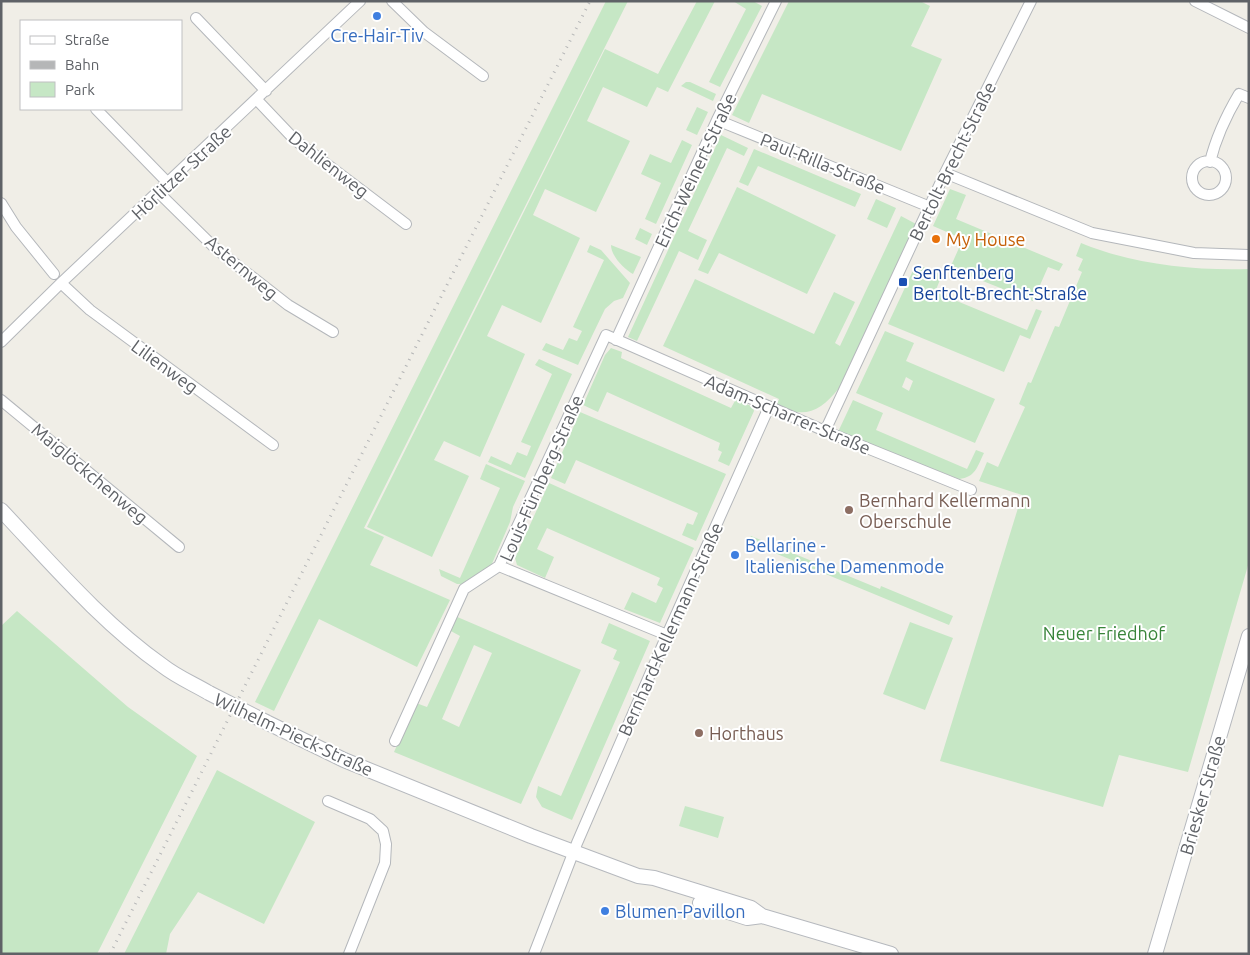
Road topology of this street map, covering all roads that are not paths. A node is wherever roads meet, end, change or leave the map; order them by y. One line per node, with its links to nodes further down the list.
1 (360, 1): 9 (street, Hörlitzer Straße)
2 (392, 1): 8 (street)
3 (776, 1): 13 (street, Erich-Weinert-Straße)
4 (1030, 1): 15 (street, Bertolt-Brecht-Straße)
5 (1195, 1): 7 (street)
6 (196, 18): 9 (street)
7 (1249, 28)
8 (483, 76)
9 (266, 91): 11 (street, Hörlitzer Straße)
10 (1249, 98): 14 (street)
11 (257, 100): 16 (street, Hörlitzer Straße); 20 (street, Dahlienweg)
12 (97, 110): 16 (street)
13 (717, 120): 19 (street, Paul-Rilla-Straße); 26 (street, Erich-Weinert-Straße)
14 (1210, 162)
15 (945, 173): 19 (street, Bertolt-Brecht-Straße); 21 (street)
16 (168, 183): 17 (street, Hörlitzer Straße)
17 (158, 192): 23 (street, Hörlitzer Straße); 24 (street, Asternweg)
18 (1, 203): 22 (street)
19 (930, 207): 30 (street, Bertolt-Brecht-Straße)
20 (406, 224)
21 (1249, 255)
22 (54, 274)
23 (61, 283): 27 (street, Hörlitzer Straße); 31 (street, Lilienweg)
24 (333, 332)
25 (606, 335): 26 (street, Adam-Scharrer-Straße); 35 (street, Louis-Fürnberg-Straße)
26 (616, 340): 29 (street, Adam-Scharrer-Straße)
27 (1, 342)
28 (1, 400): 34 (street, Maiglöckchenweg)
29 (769, 407): 30 (street, Adam-Scharrer-Straße); 36 (street, Bernhard-Kellermann-Straße)
30 (826, 432): 32 (street, Adam-Scharrer-Straße)
31 (273, 445)
32 (971, 490)
33 (1, 510): 41 (main road, Wilhelm-Pieck-Straße, bridge)
34 (179, 547)
35 (499, 566): 36 (street, Louis-Fürnberg-Straße); 39 (street)
36 (667, 635): 41 (street, Bernhard-Kellermann-Straße)
37 (1249, 636): 38 (main road, Briesker Straße)
38 (1246, 656): 46 (main road, Briesker Straße)
39 (395, 741)
40 (328, 802): 43 (street)
41 (573, 852): 42 (main road, Wilhelm-Pieck-Straße); 44 (street, Bernhard-Kellermann-Straße)
42 (861, 950): 45 (main road, Wilhelm-Pieck-Straße)
43 (349, 954)
44 (534, 954)
45 (891, 954)
46 (1155, 954)

